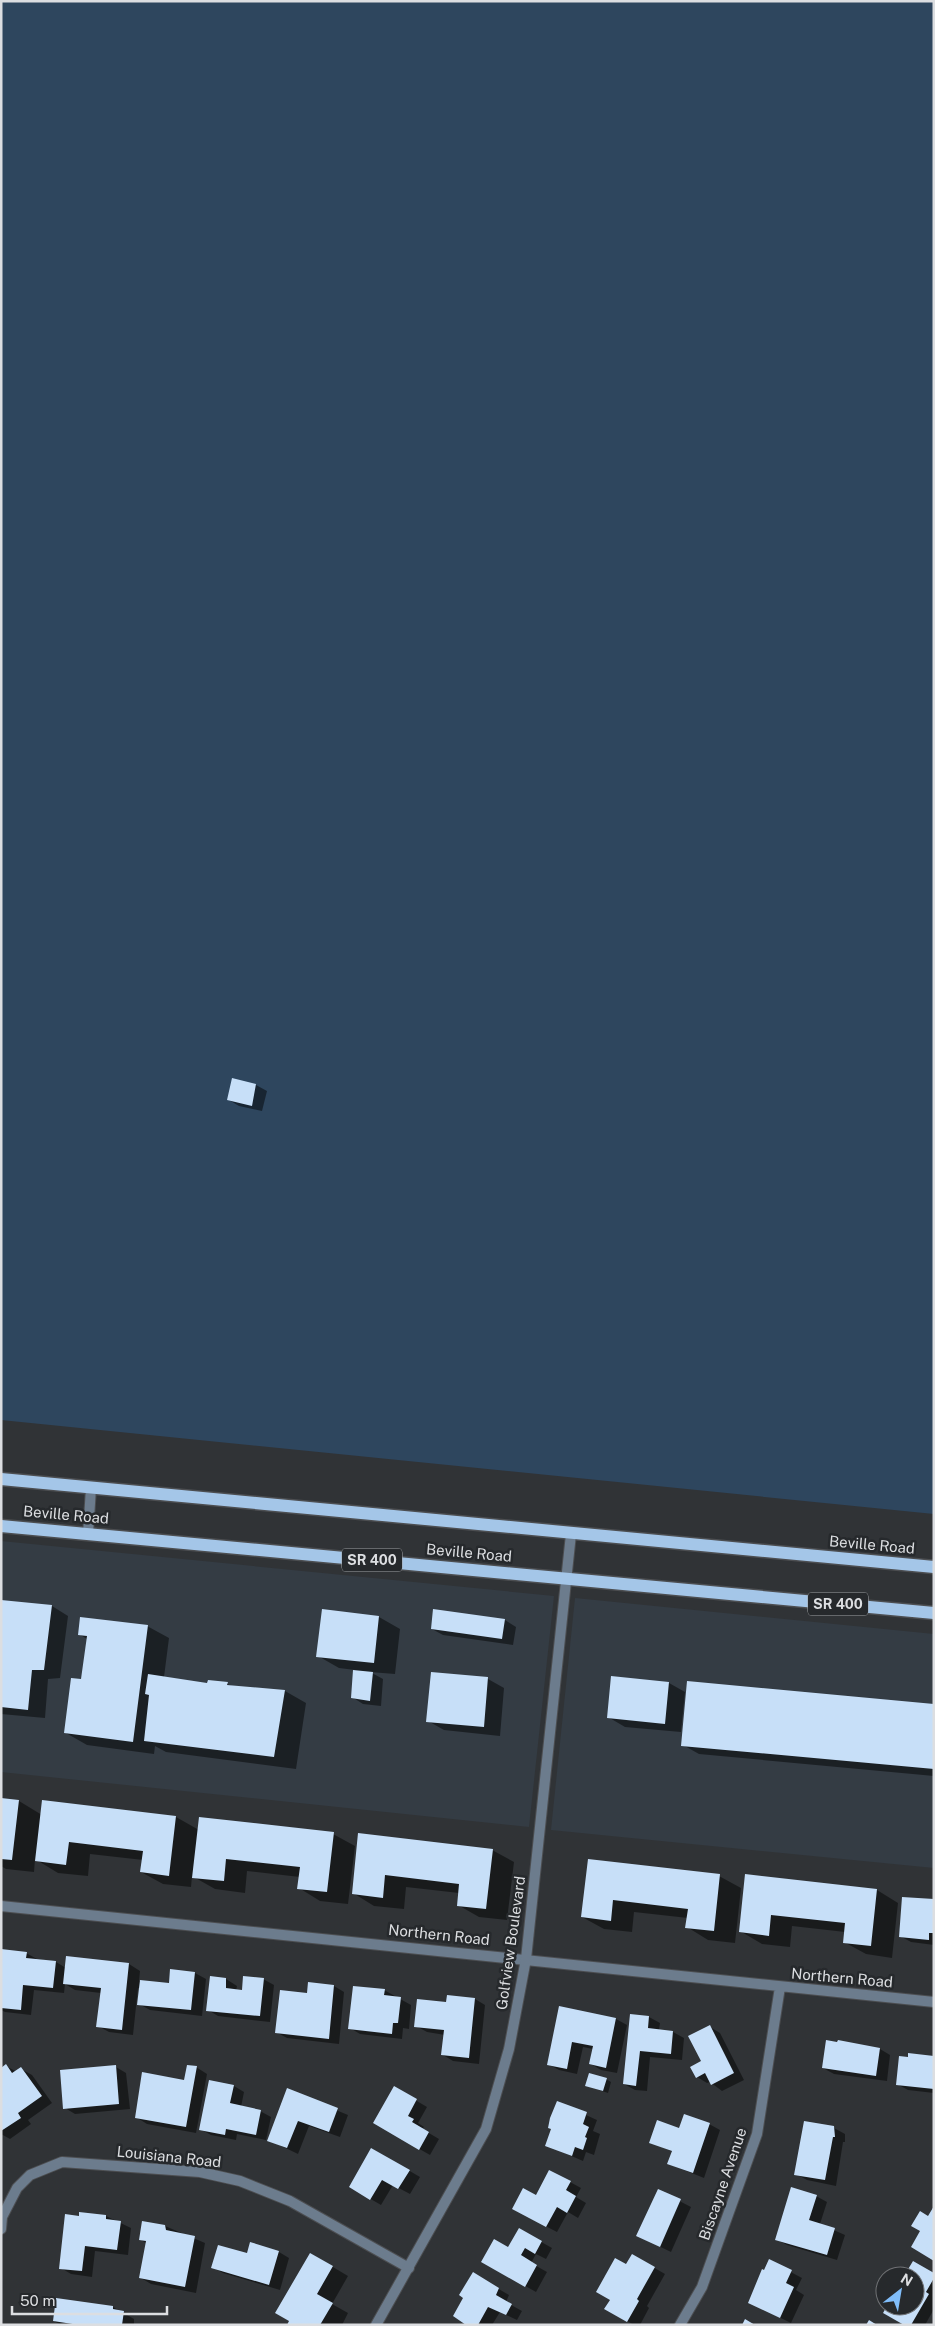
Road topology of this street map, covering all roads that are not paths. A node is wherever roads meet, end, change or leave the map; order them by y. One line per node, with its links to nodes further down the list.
1 (1, 1479): 2 (main road, Beville Road)
2 (91, 1488): 4 (street); 5 (main road, Beville Road)
3 (1, 1526): 4 (main road, Beville Road / SR 400)
4 (88, 1534): 7 (main road, Beville Road / SR 400)
5 (571, 1534): 6 (main road, Beville Road); 7 (street, Golfview Boulevard)
6 (934, 1567)
7 (566, 1578): 8 (main road, Beville Road / SR 400); 10 (street, Golfview Boulevard)
8 (934, 1613)
9 (1, 1906): 10 (street, Northern Road)
10 (526, 1959): 11 (street, Northern Road); 14 (street, Golfview Boulevard)
11 (780, 1987): 12 (street, Northern Road); 16 (street, Biscayne Avenue)
12 (934, 2002)
13 (1, 2229): 14 (street, Louisiana Road)
14 (409, 2268): 15 (street, Golfview Boulevard)
15 (376, 2325)
16 (680, 2325)

